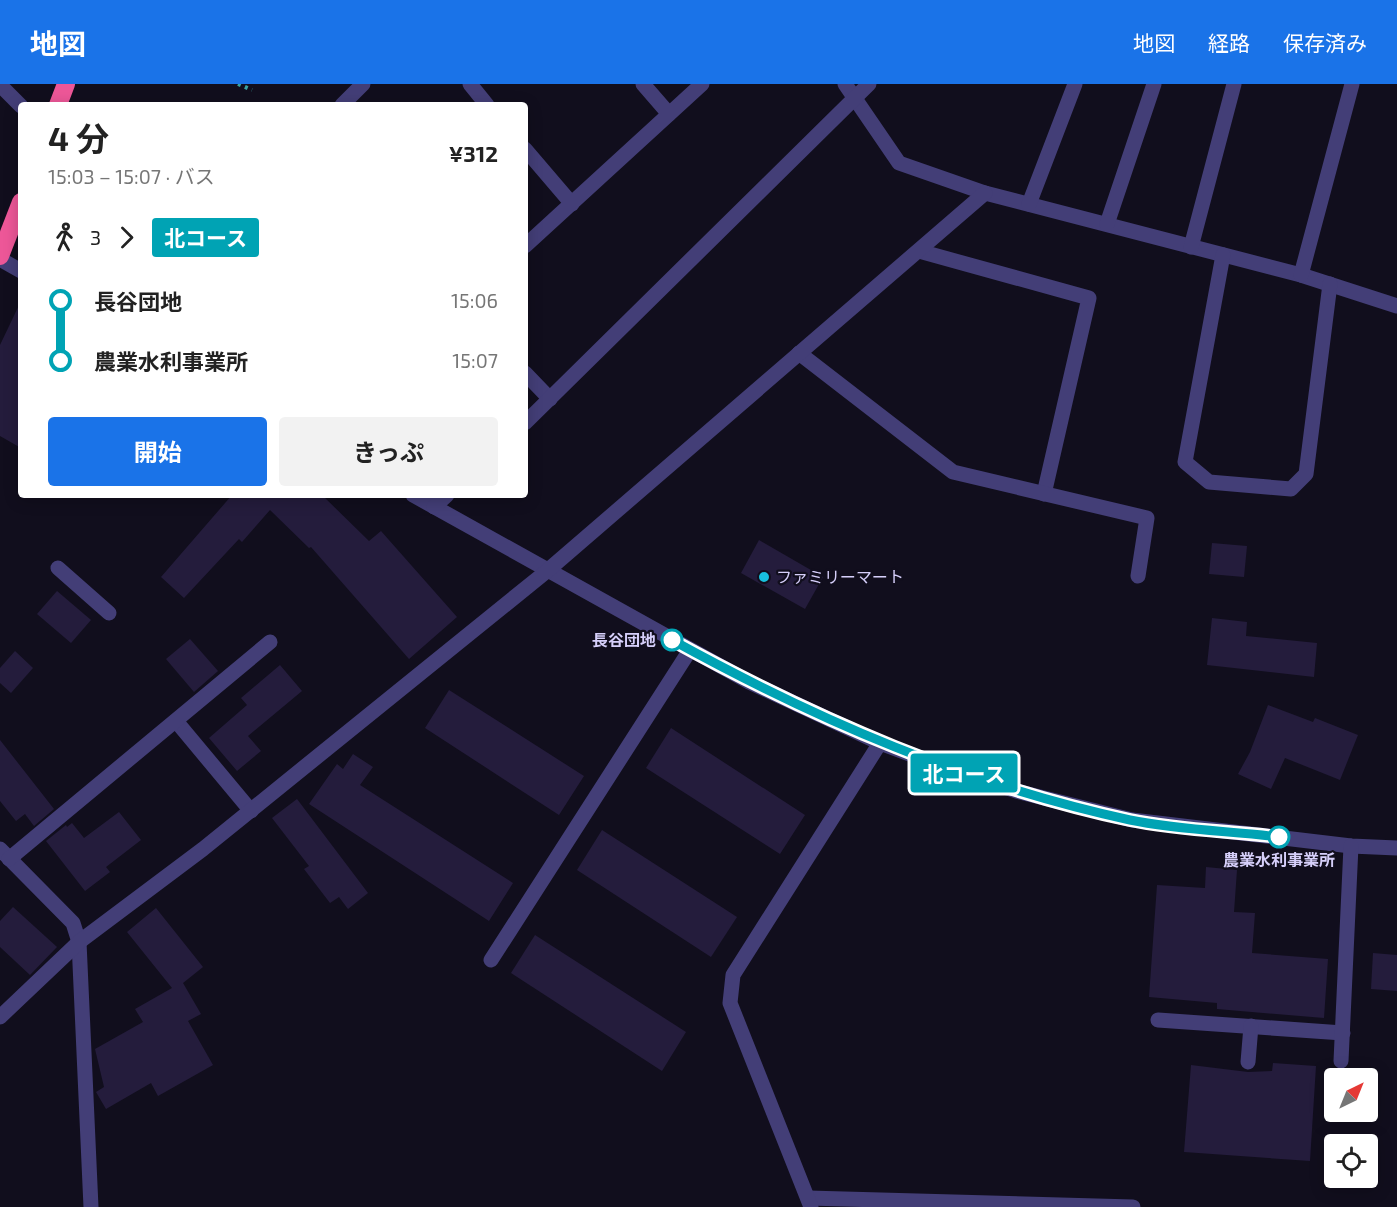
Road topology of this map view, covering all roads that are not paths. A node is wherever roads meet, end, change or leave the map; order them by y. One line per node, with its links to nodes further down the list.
1 (66, 84): 14 (highway)
2 (363, 84): 15 (street)
3 (470, 84): 16 (street)
4 (643, 84): 18 (street)
5 (702, 84): 18 (street)
6 (846, 84): 13 (street)
7 (869, 84): 13 (street)
8 (1075, 84): 22 (street)
9 (1154, 84): 24 (street)
10 (1234, 84): 26 (street)
11 (1352, 84): 31 (street)
12 (0, 85): 17 (street)
13 (855, 97): 20 (street); 36 (street)
14 (59, 102)
15 (345, 102)
16 (485, 102)
17 (18, 103)
18 (669, 114): 21 (street)
19 (528, 153): 21 (street)
20 (985, 193): 22 (street); 27 (street)
21 (572, 204): 25 (street)
22 (1029, 204): 24 (street)
23 (18, 210): 29 (highway)
24 (1107, 224): 26 (street)
25 (528, 243)
26 (1191, 247): 28 (street)
27 (919, 250): 34 (street); 38 (street)
28 (1222, 255): 31 (street); 32 (street)
29 (0, 258): 30 (street)
30 (18, 269)
31 (1301, 275): 32 (street)
32 (1330, 284): 33 (street)
33 (1397, 306)
34 (799, 353): 38 (street); 43 (street)
35 (528, 376): 36 (street)
36 (550, 399): 37 (street)
37 (528, 420)
38 (1044, 494): 44 (street)
39 (418, 498): 41 (street)
40 (444, 498): 41 (street)
41 (434, 507): 43 (street)
42 (58, 568): 45 (street)
43 (547, 571): 47 (street); 50 (street)
44 (1138, 576)
45 (109, 613)
46 (270, 642): 48 (street)
47 (690, 650): 49 (street); 55 (street)
48 (176, 720): 50 (street); 53 (street)
49 (880, 743): 51 (street); 62 (street)
50 (251, 811): 54 (street)
51 (1351, 846): 52 (street); 59 (street)
52 (1397, 848)
53 (5, 854): 54 (street)
54 (79, 942): 56 (street); 64 (street)
55 (491, 960)
56 (0, 1017)
57 (1158, 1020): 58 (street)
58 (1251, 1026): 59 (street); 61 (street)
59 (1343, 1033): 60 (street)
60 (1341, 1061)
61 (1248, 1062)
62 (809, 1202): 63 (street)
63 (906, 1204): 65 (street)
64 (91, 1207)
65 (1114, 1207): 66 (street)
66 (1133, 1207)

